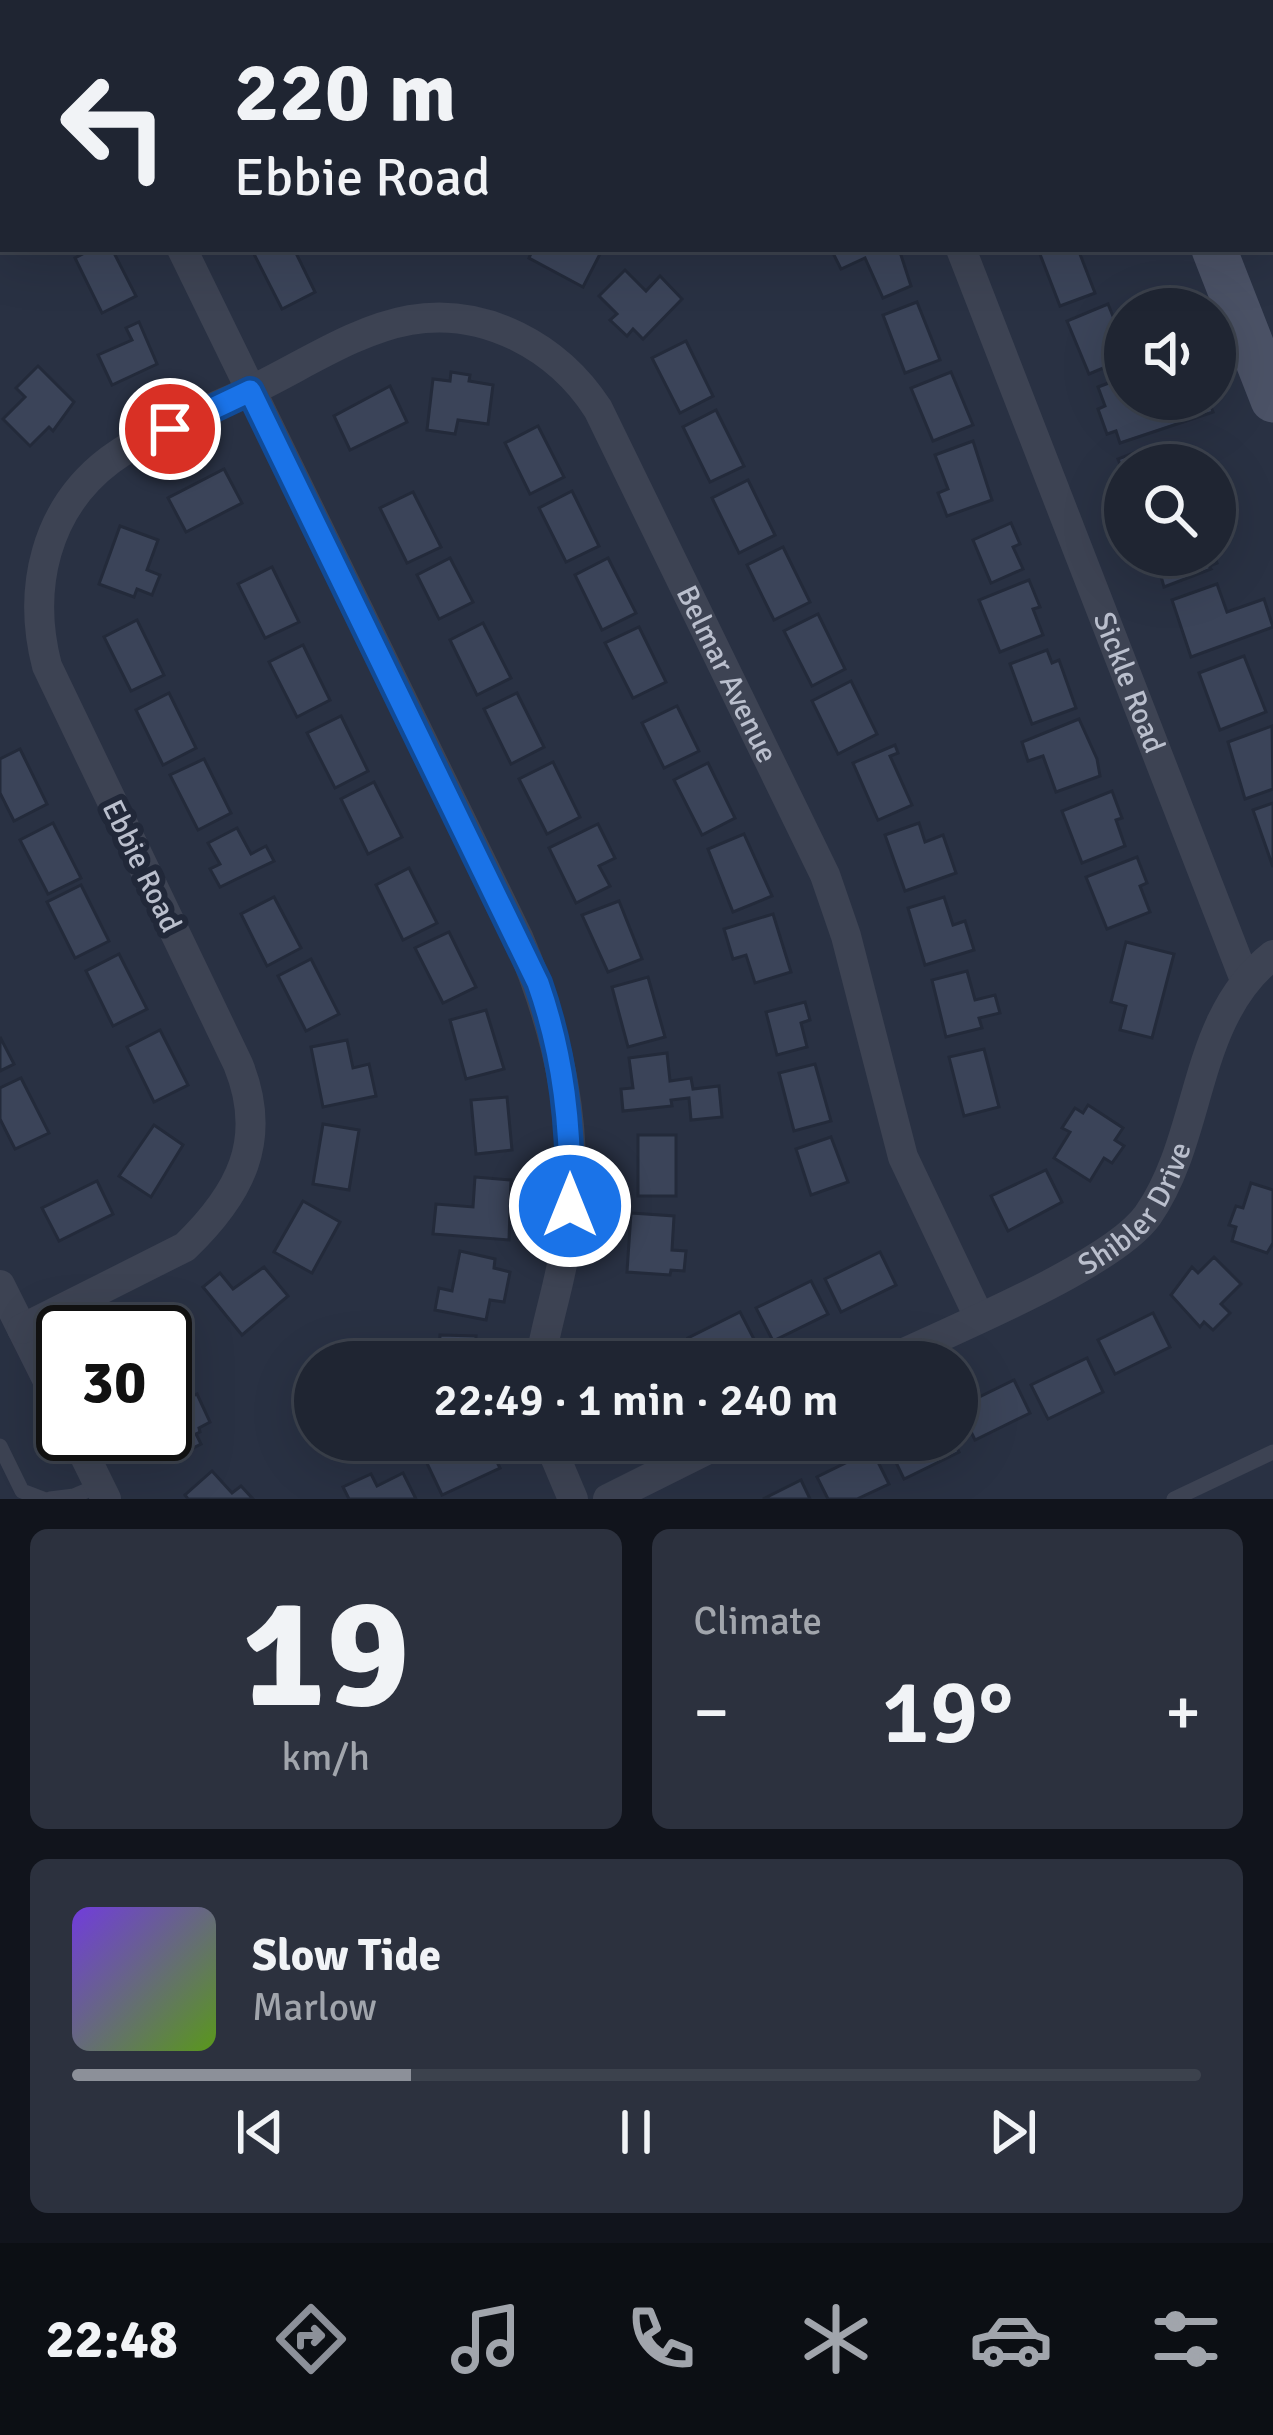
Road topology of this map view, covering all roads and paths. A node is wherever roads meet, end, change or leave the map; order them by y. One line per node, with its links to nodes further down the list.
1 (183, 252): 4 (street)
2 (962, 252): 7 (street, Sickle Road)
3 (1215, 252): 5 (main road)
4 (250, 391): 9 (street, Belmar Avenue); 10 (street, Ebbie Road); 11 (street)
5 (1273, 400)
6 (1273, 955): 7 (street, Shibler Drive)
7 (1245, 980): 9 (street, Shibler Drive)
8 (0, 1285): 10 (street)
9 (979, 1317): 12 (street, Shibler Drive)
10 (22, 1329): 13 (street)
11 (545, 1341)
12 (929, 1341)
13 (36, 1357)
14 (0, 1446): 20 (lane)
15 (1273, 1452): 23 (lane)
16 (88, 1461): 19 (street)
17 (557, 1461): 21 (street)
18 (684, 1461): 22 (street)
19 (103, 1492): 20 (lane)
20 (46, 1499)
21 (573, 1499)
22 (608, 1499)
23 (1174, 1499)

